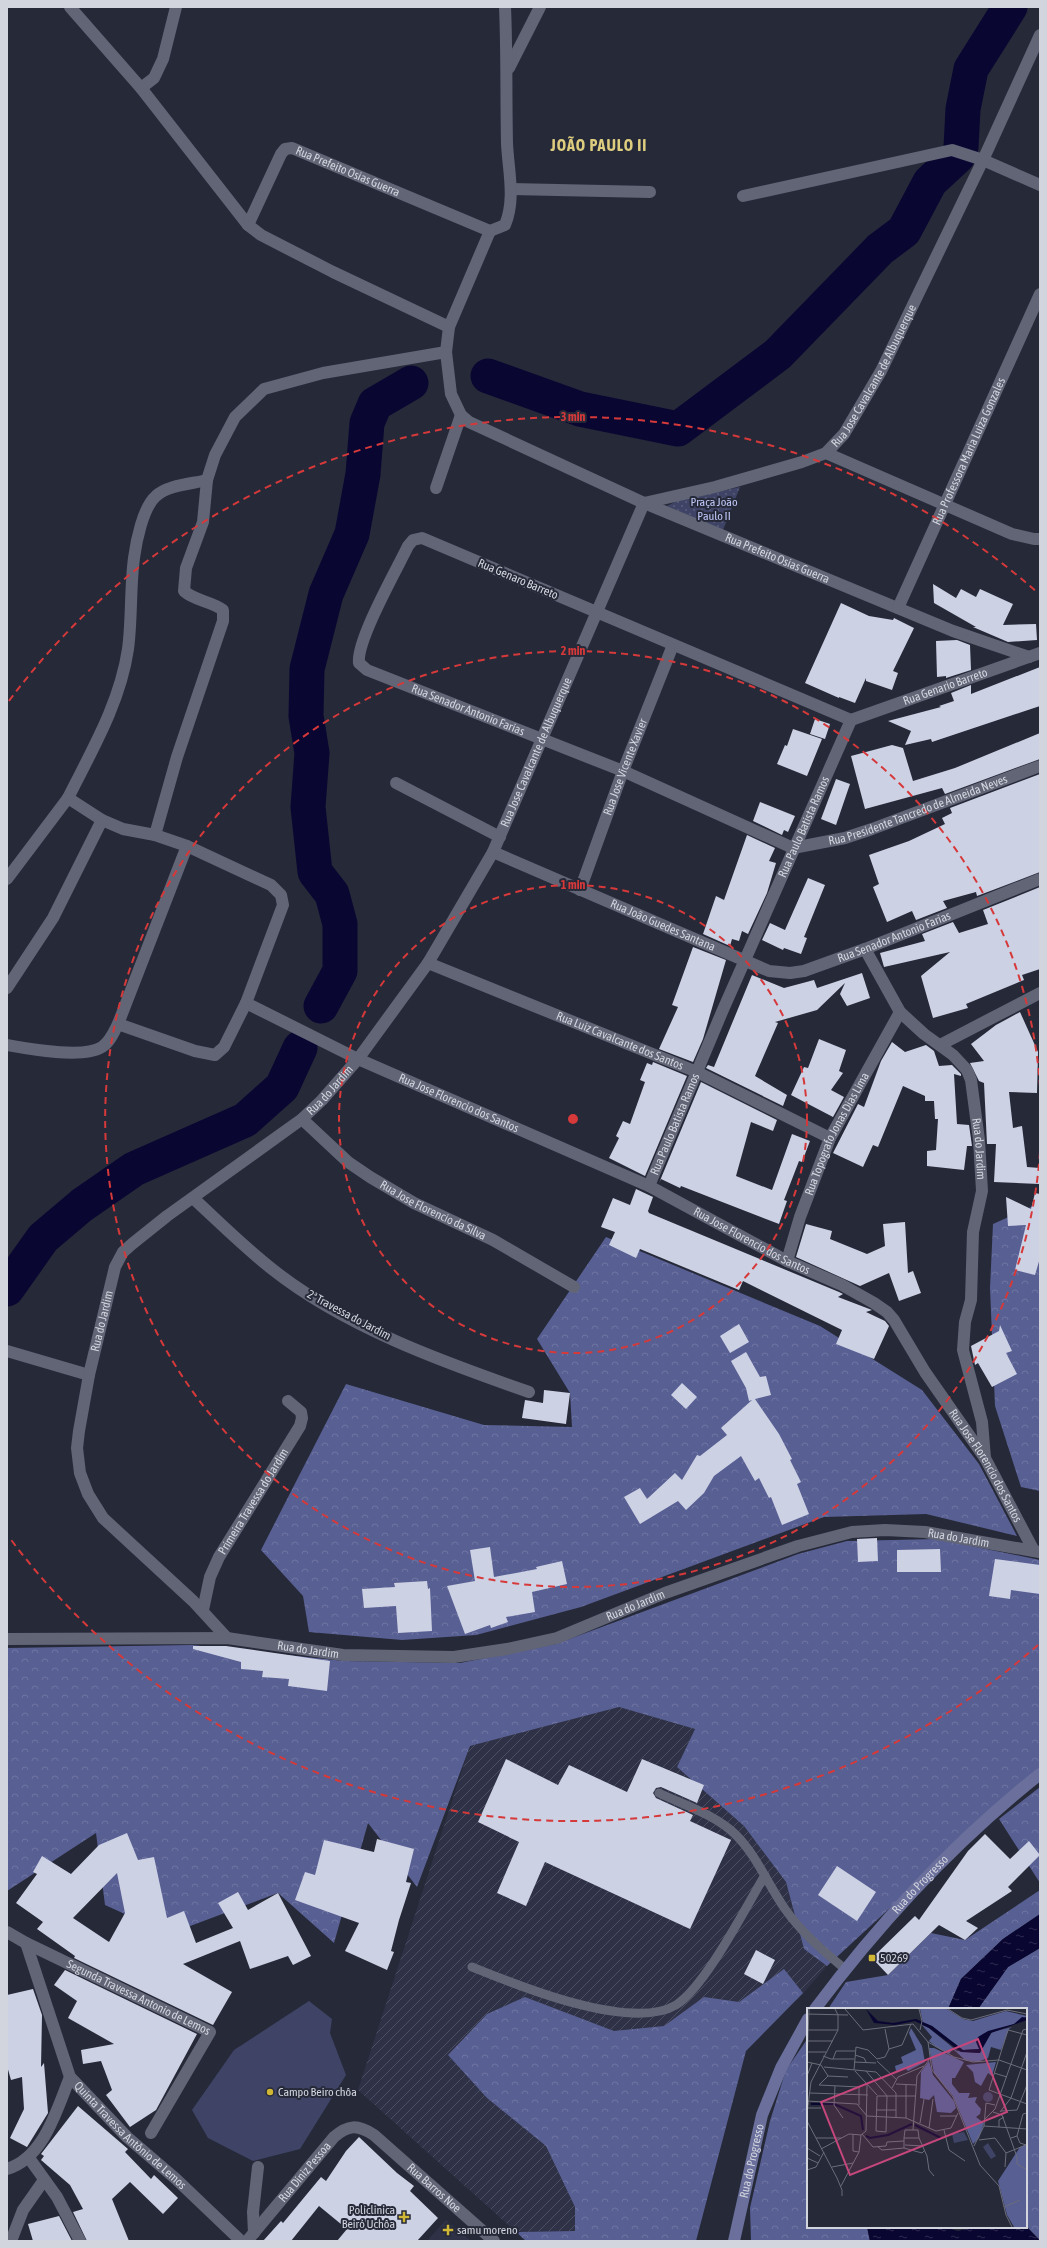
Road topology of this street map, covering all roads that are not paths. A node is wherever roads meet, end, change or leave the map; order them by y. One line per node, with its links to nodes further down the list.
1 (70, 7): 7 (street)
2 (176, 7): 7 (street)
3 (505, 7): 6 (street)
4 (540, 7): 6 (street)
5 (1040, 35): 8 (street, Rua Jose Cavalcante de Albuquerque)
6 (508, 70): 10 (street)
7 (141, 88): 13 (street)
8 (983, 160): 9 (street); 12 (street); 19 (street, Rua Jose Cavalcante de Albuquerque)
9 (1040, 185)
10 (511, 189): 11 (street); 14 (street)
11 (650, 192)
12 (742, 196)
13 (248, 225): 14 (street, Rua Prefeito Osias Guerra); 16 (street)
14 (490, 231): 16 (street)
15 (1040, 294): 23 (street, Rua Professora Maria Luiza Gonzales)
16 (449, 327): 17 (street)
17 (446, 352): 18 (street); 20 (street)
18 (461, 415): 21 (street); 22 (street, Rua Prefeito Osias Guerra)
19 (826, 453): 22 (street, Rua Jose Cavalcante de Albuquerque); 23 (street)
20 (207, 480): 35 (street); 37 (street)
21 (436, 488)
22 (644, 503): 26 (street, Rua Prefeito Osias Guerra); 27 (street, Rua Jose Cavalcante de Albuquerque)
23 (945, 505): 24 (street); 26 (street, Rua Professora Maria Luiza Gonzales)
24 (1040, 538)
25 (438, 544): 27 (street, Rua Genaro Barreto); 31 (street, Rua Senador Antonio Farias)
26 (898, 608): 29 (street, Rua Prefeito Osias Guerra)
27 (598, 613): 28 (street); 31 (street, Rua Jose Cavalcante de Albuquerque)
28 (673, 646): 30 (street); 33 (street, Rua Jose Vicente Xavier)
29 (1034, 655): 30 (street, Rua Genario Barreto)
30 (851, 720): 40 (street, Rua Paulo Batista Ramos)
31 (542, 740): 33 (street, Rua Senador Antonio Farias); 38 (street, Rua Jose Cavalcante de Albuquerque)
32 (1040, 766): 40 (street, Rua Presidente Tancredo de Almeida Neves)
33 (623, 772): 40 (street, Rua Senador Antonio Farias); 44 (street, Rua Jose Vicente Xavier)
34 (396, 784): 38 (street)
35 (68, 798): 36 (street); 42 (street)
36 (102, 820): 37 (street); 48 (street)
37 (155, 835): 39 (street)
38 (500, 837): 41 (street, Rua Jose Cavalcante de Albuquerque)
39 (187, 846): 50 (street); 52 (street)
40 (793, 848): 46 (street, Rua Paulo Batista Ramos)
41 (493, 852): 44 (street, Rua João Guedes Santana); 47 (street, Rua Jose Cavalcante de Albuquerque)
42 (7, 879)
43 (1040, 879): 45 (street, Rua Senador Antonio Farias)
44 (580, 890): 46 (street, Rua João Guedes Santana)
45 (865, 949): 46 (street, Rua Senador Antonio Farias); 51 (street, Rua do Jardim)
46 (745, 960): 56 (street, Rua Paulo Batista Ramos)
47 (428, 963): 55 (street, Rua Jose Cavalcante de Albuquerque); 56 (street, Rua Luiz Cavalcante dos Santos)
48 (7, 988)
49 (1040, 993): 54 (street)
50 (246, 1003): 52 (street); 55 (street, Rua Jose Florencio dos Santos)
51 (900, 1012): 54 (street, Rua do Jardim); 58 (street, Rua Topografo Jonas Dias Lima)
52 (118, 1024): 53 (street)
53 (7, 1045)
54 (940, 1045): 67 (street, Rua do Jardim)
55 (358, 1059): 57 (street, Rua do Jardim); 59 (street, Rua Jose Florencio dos Santos)
56 (697, 1072): 58 (street, Rua Luiz Cavalcante dos Santos); 59 (street, Rua Paulo Batista Ramos)
57 (302, 1120): 60 (street, Rua do Jardim); 62 (street, Rua Jose Florencio da Silva)
58 (830, 1138): 61 (street, Rua Topografo Jonas Dias Lima)
59 (649, 1186): 61 (street, Rua Jose Florencio dos Santos)
60 (194, 1198): 64 (street, Rua do Jardim); 65 (street, 2ª Travessa do Jardim)
61 (788, 1261): 67 (street, Rua Jose Florencio dos Santos)
62 (574, 1287)
63 (7, 1351): 64 (street)
64 (89, 1375): 69 (street, Rua do Jardim)
65 (529, 1392)
66 (288, 1401): 69 (street, Primeira Travessa do Jardim)
67 (985, 1458): 68 (street, Rua Jose Florencio dos Santos)
68 (1037, 1551): 70 (street, Rua do Jardim)
69 (203, 1610): 70 (street, Rua do Jardim)
70 (227, 1638): 71 (street, Rua do Jardim)
71 (7, 1639)
72 (1040, 1774): 78 (street, Rua do Progresso)
73 (659, 1793): 74 (lane)
74 (764, 1875): 77 (lane); 78 (lane)
75 (7, 1932): 76 (street, Segunda Travessa Antonio de Lemos)
76 (26, 1943): 81 (street, Quinta Travessa Antônio de Lemos); 82 (street, Segunda Travessa Antonio de Lemos)
77 (472, 1967)
78 (845, 1969): 79 (street, Rua do Progresso)
79 (816, 2008)
80 (807, 2020): 93 (street, Rua do Progresso)
81 (70, 2077): 84 (street); 91 (street, Quinta Travessa Antônio de Lemos)
82 (152, 2133)
83 (374, 2135): 88 (street, Rua Diniz Pessoa); 92 (street, Rua Barros Noe)
84 (29, 2158): 86 (street); 87 (street)
85 (258, 2167): 88 (street)
86 (7, 2169)
87 (44, 2180): 89 (street); 90 (street)
88 (250, 2237)
89 (11, 2241)
90 (80, 2241)
91 (241, 2241)
92 (494, 2241)
93 (734, 2241)

